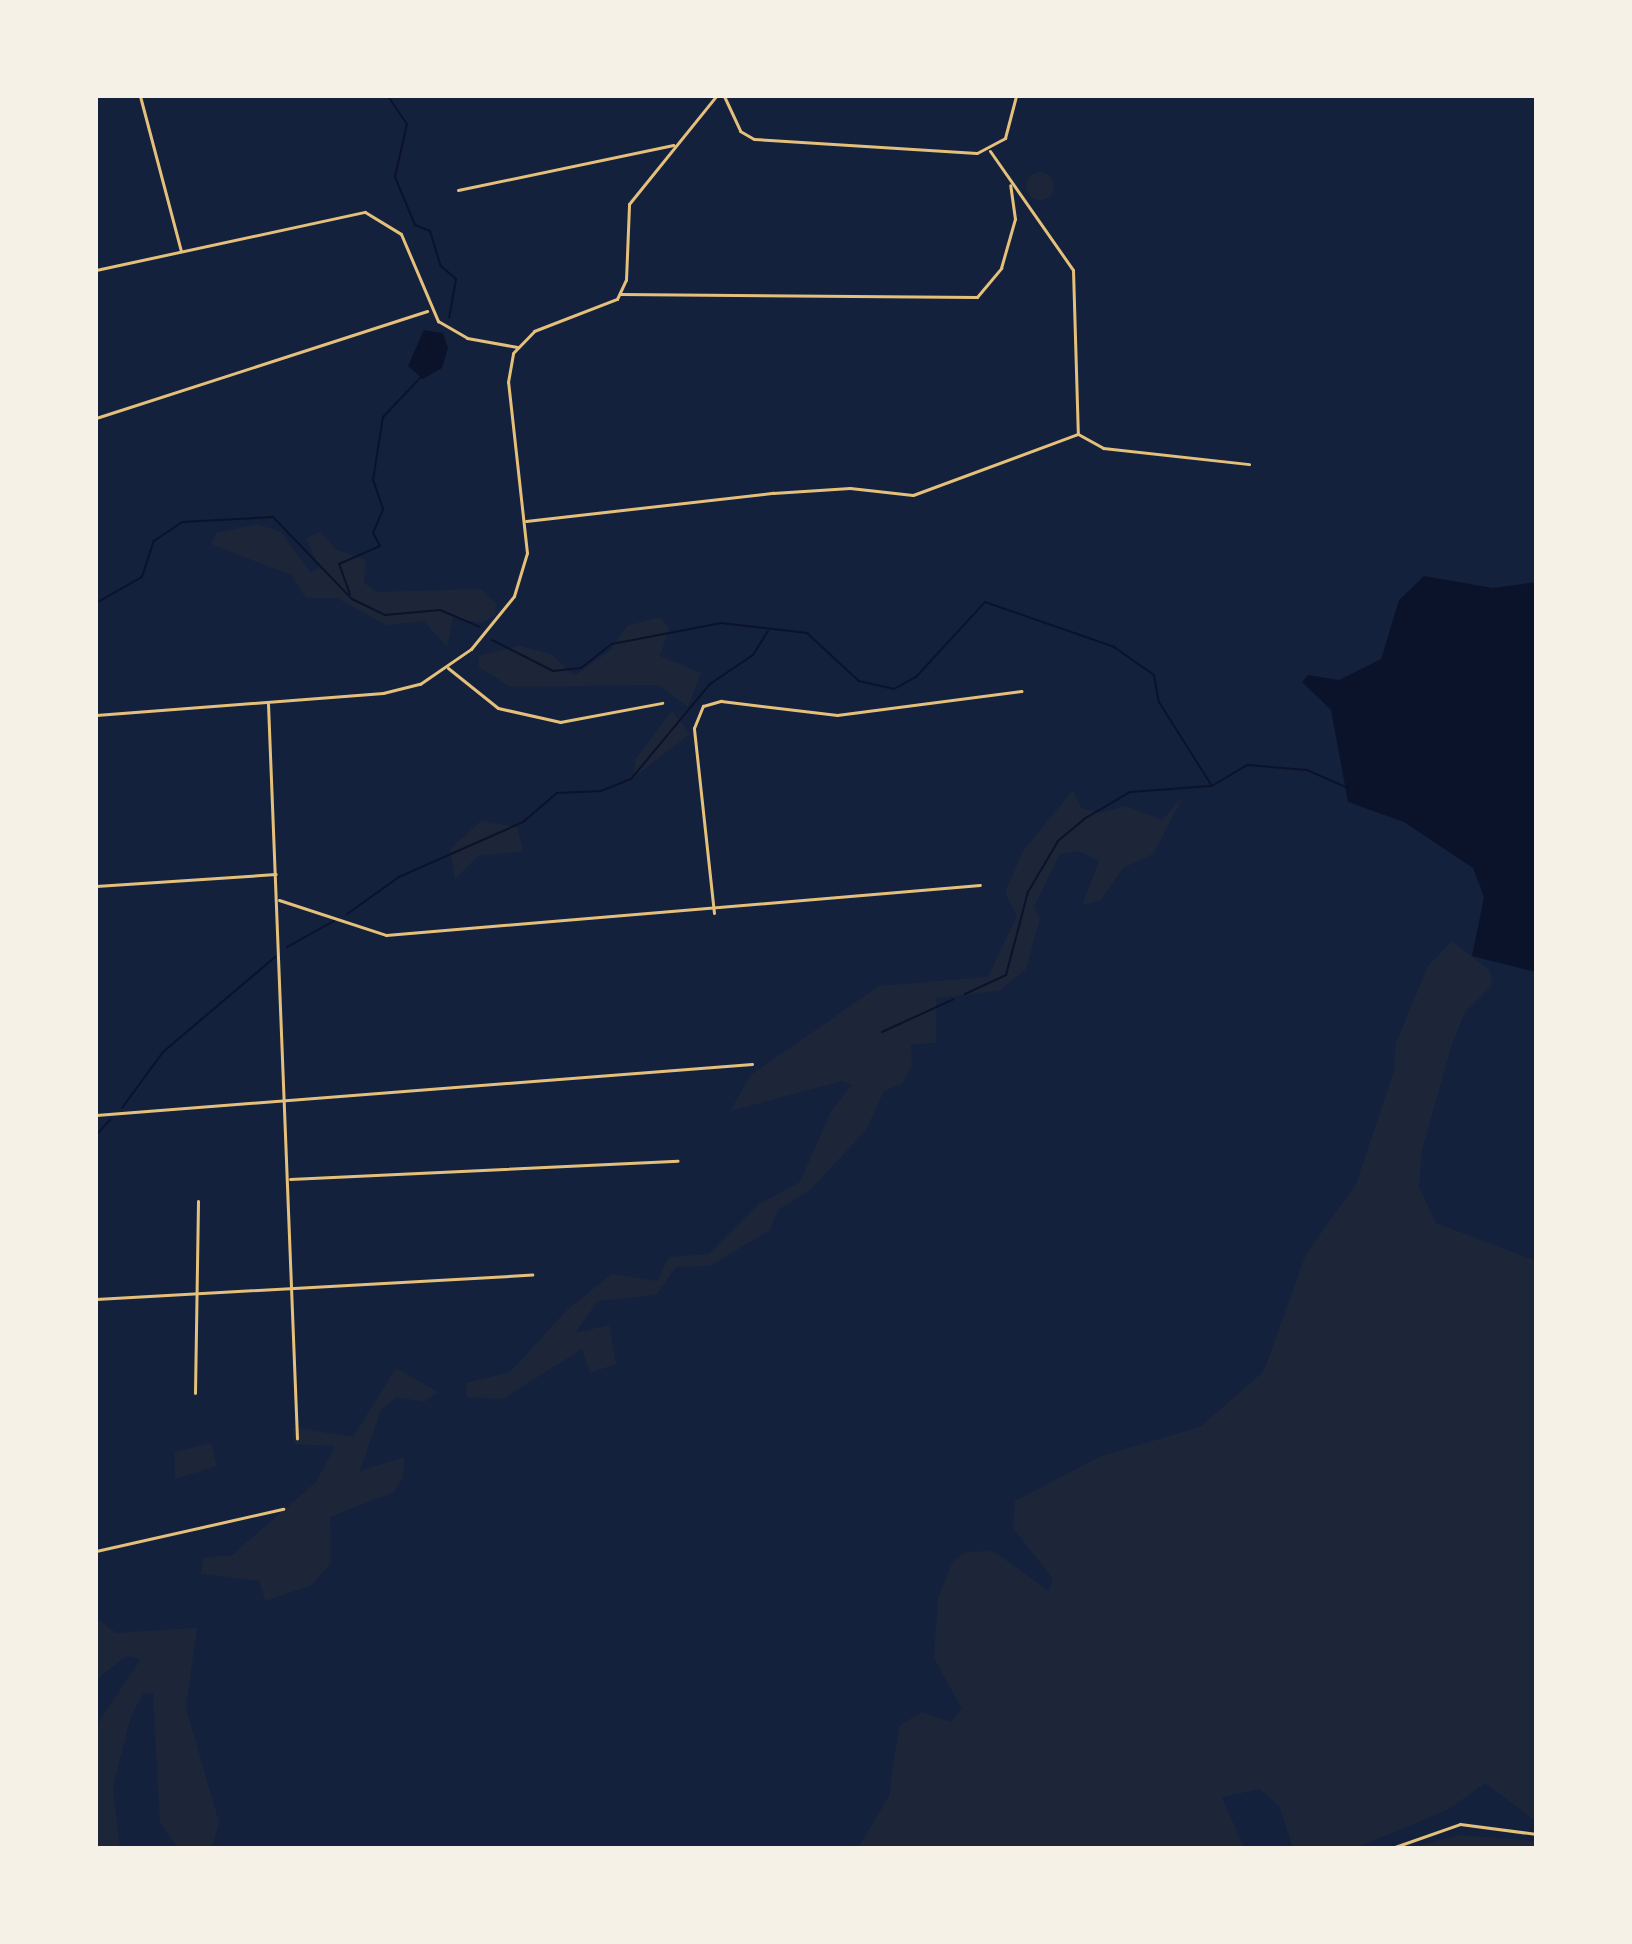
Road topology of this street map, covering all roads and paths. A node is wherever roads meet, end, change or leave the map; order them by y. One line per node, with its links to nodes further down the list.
1 (140, 96): 9 (street)
2 (716, 96): 5 (street)
3 (724, 96): 6 (street)
4 (1016, 96): 6 (street)
5 (673, 145): 8 (street); 11 (street)
6 (990, 151): 7 (street)
7 (1010, 185): 11 (street); 15 (street)
8 (458, 190)
9 (181, 251): 10 (street); 12 (street)
10 (96, 270)
11 (620, 294): 13 (street)
12 (429, 311): 13 (street); 14 (street)
13 (517, 347): 17 (street)
14 (96, 418)
15 (1078, 434): 16 (street); 17 (street)
16 (1249, 464)
17 (526, 521): 18 (street)
18 (448, 668): 20 (street); 21 (street)
19 (1021, 691): 27 (street)
20 (662, 703)
21 (268, 704): 22 (street); 23 (street)
22 (96, 715)
23 (276, 874): 25 (street); 26 (street)
24 (980, 885): 27 (street)
25 (96, 886)
26 (279, 900): 27 (street); 29 (street)
27 (714, 913)
28 (752, 1064): 29 (street)
29 (286, 1098): 30 (street); 32 (street)
30 (96, 1115)
31 (678, 1161): 32 (street)
32 (290, 1179): 35 (street)
33 (198, 1201): 36 (street)
34 (532, 1275): 35 (street)
35 (292, 1286): 36 (street); 40 (street)
36 (196, 1293): 37 (street); 39 (street)
37 (96, 1299)
38 (96, 1332): 41 (street)
39 (195, 1393)
40 (297, 1438)
41 (96, 1457)
42 (283, 1509): 43 (street)
43 (96, 1551)
44 (1536, 1834): 45 (street)
45 (1392, 1848)

